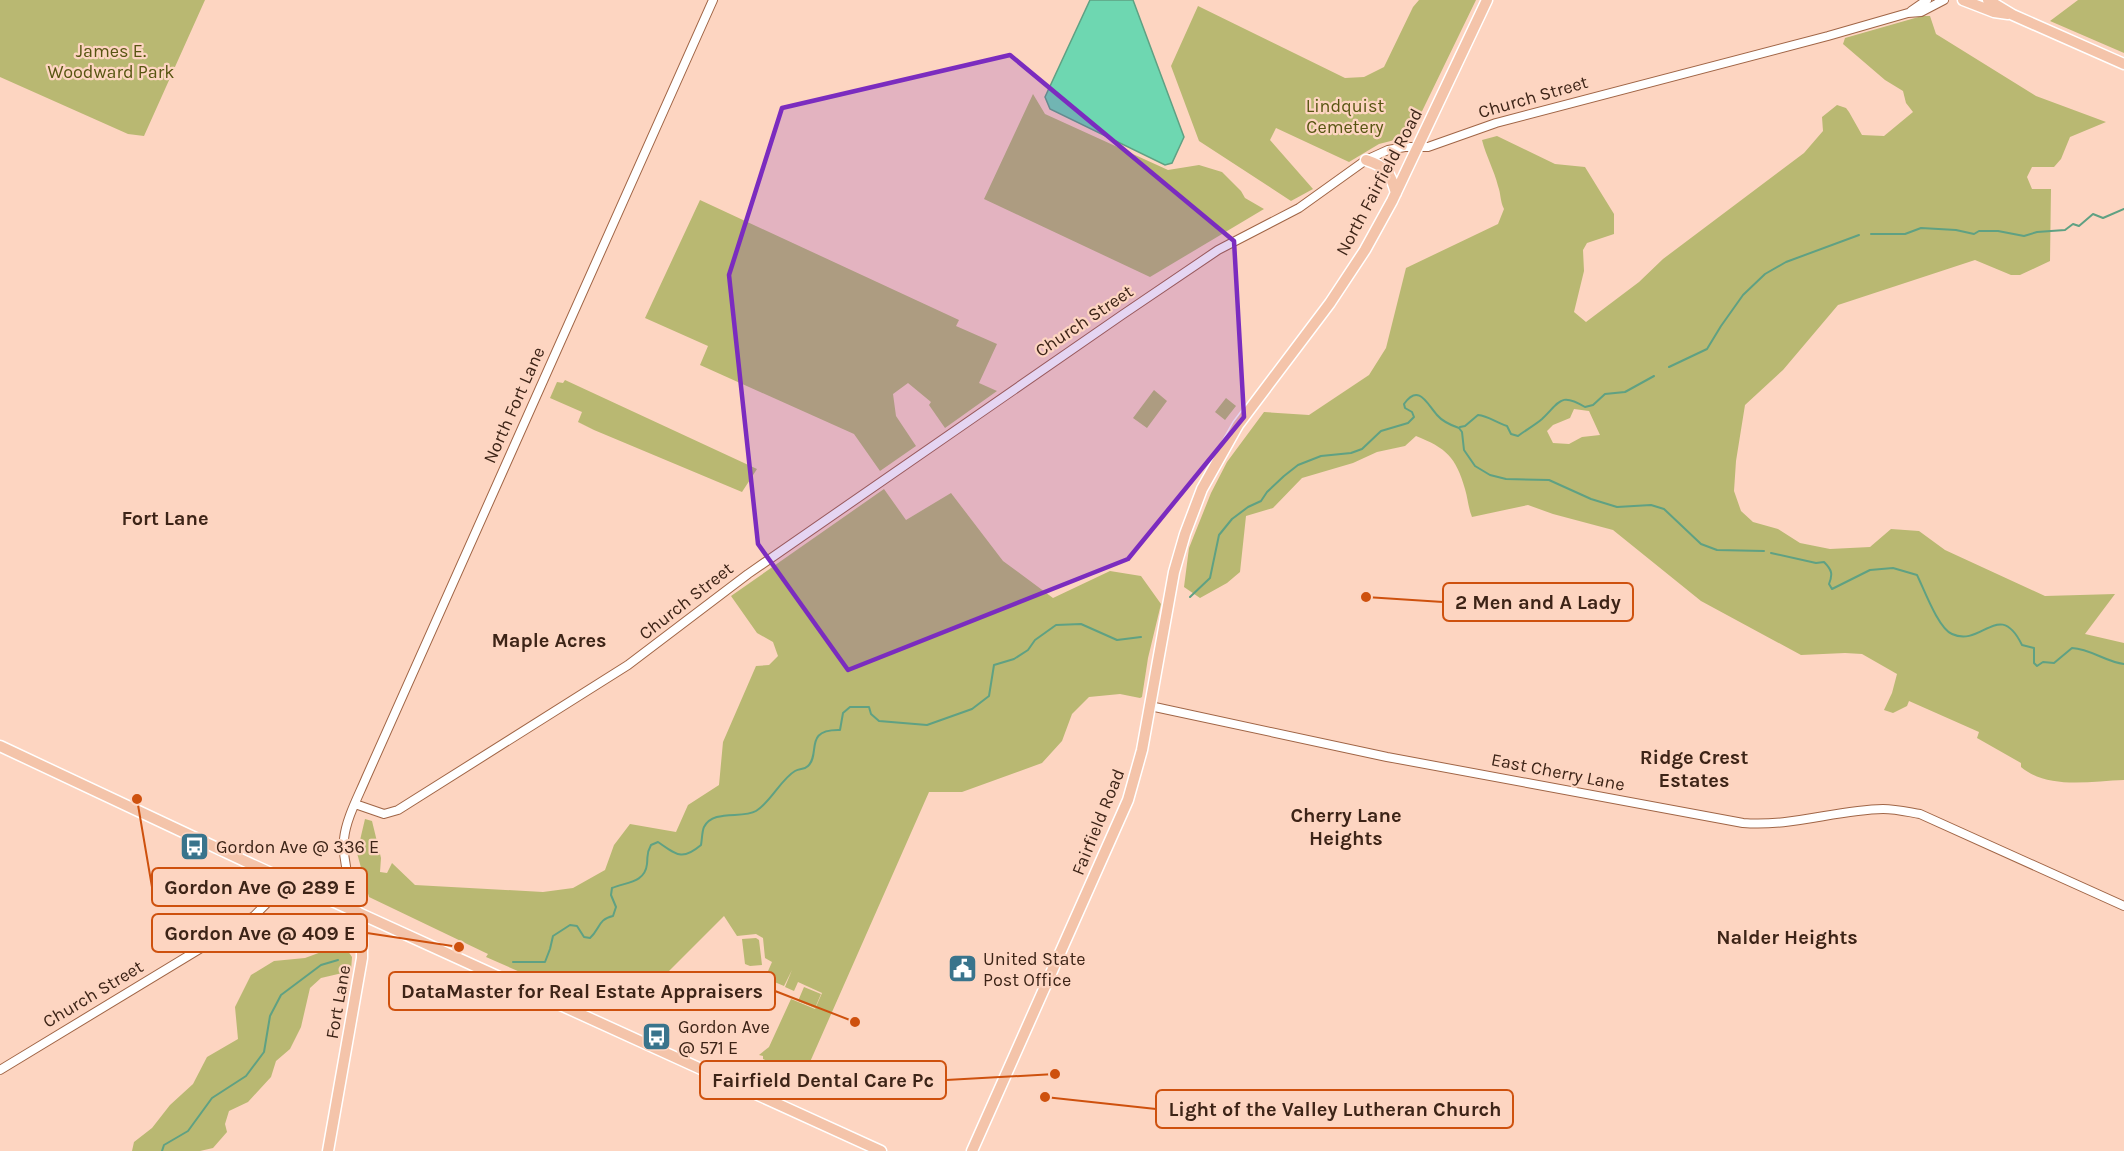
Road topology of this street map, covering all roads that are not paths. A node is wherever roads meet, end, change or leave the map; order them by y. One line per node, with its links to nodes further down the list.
1 (712, 0): 16 (street, North Fort Lane)
2 (1487, 0): 10 (main road, North Fairfield Road)
3 (1928, 0): 7 (street, Church Street)
4 (1944, 0): 7 (street, Church Street)
5 (1963, 0): 8 (main road)
6 (1989, 0): 8 (main road)
7 (1908, 13): 10 (street, Church Street)
8 (2013, 15): 9 (main road)
9 (2124, 64)
10 (1417, 148): 11 (street, Church Street); 12 (main road, North Fairfield Road)
11 (1366, 160): 12 (main road); 16 (street, Church Street)
12 (1396, 193): 13 (main road, North Fairfield Road)
13 (1238, 425): 14 (main road, Fairfield Road)
14 (1150, 706): 19 (street, East Cherry Lane); 24 (main road, Fairfield Road)
15 (0, 746): 18 (main road)
16 (355, 804): 17 (street, North Fort Lane)
17 (347, 824): 20 (street, Fort Lane)
18 (282, 878): 20 (main road); 21 (street, Church Street)
19 (2124, 906)
20 (358, 912): 22 (main road, Fort Lane); 23 (main road)
21 (0, 1070)
22 (328, 1151)
23 (881, 1151)
24 (972, 1151)

